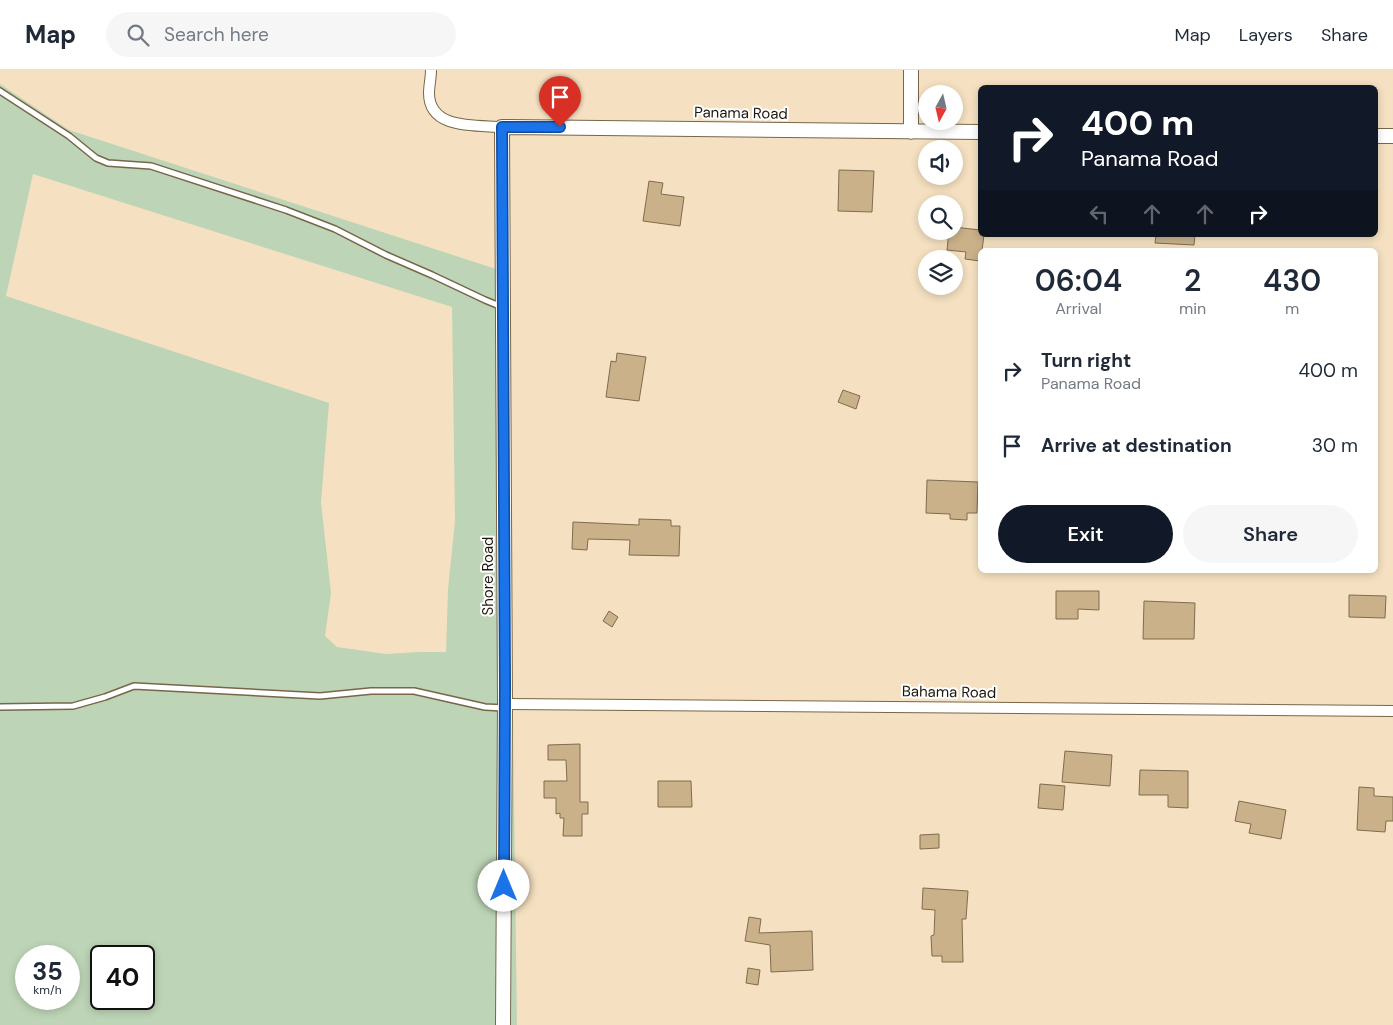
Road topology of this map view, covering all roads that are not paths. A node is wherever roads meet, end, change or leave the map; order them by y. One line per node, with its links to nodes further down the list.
1 (431, 70): 4 (street)
2 (911, 70): 5 (street)
3 (0, 91): 9 (lane)
4 (502, 127): 5 (street, Panama Road); 9 (street, Shore Road)
5 (911, 132): 6 (street, Panama Road)
6 (978, 132)
7 (1378, 136): 8 (street)
8 (1393, 136)
9 (503, 307): 10 (street, Shore Road)
10 (505, 706): 11 (lane); 12 (street, Bahama Road); 13 (street, Shore Road)
11 (0, 707)
12 (1393, 711)
13 (503, 1025)

